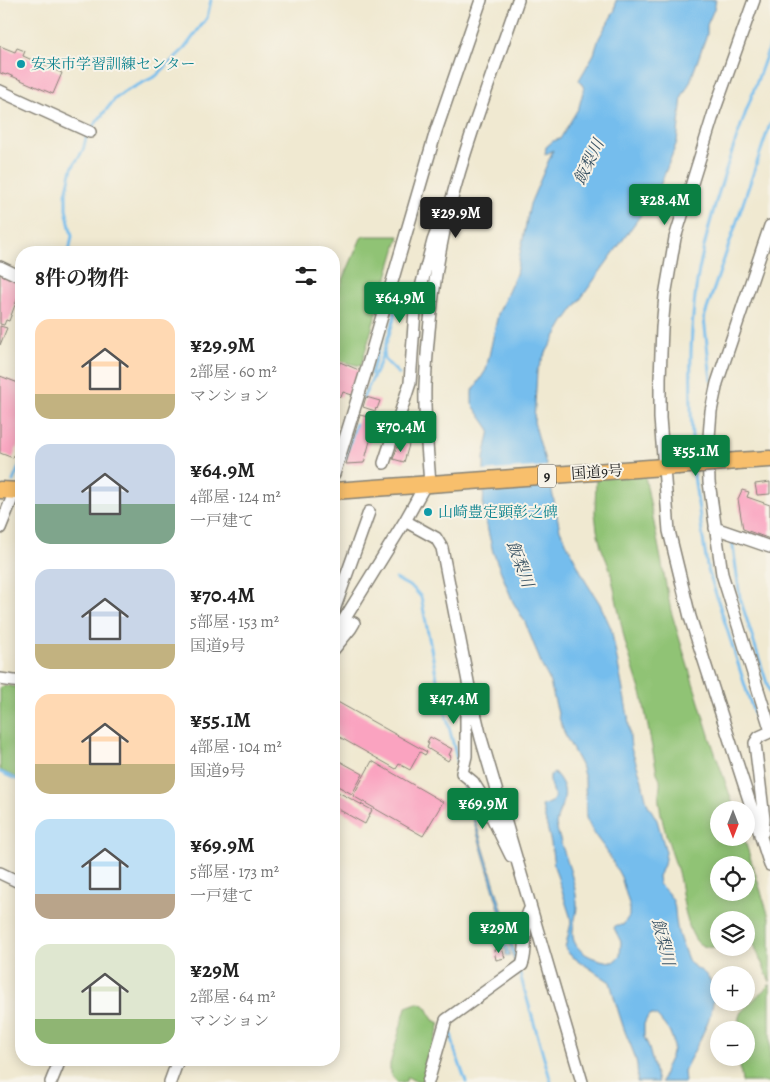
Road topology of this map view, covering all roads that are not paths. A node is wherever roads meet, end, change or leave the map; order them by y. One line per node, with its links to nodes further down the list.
1 (481, 0): 10 (street)
2 (518, 0): 6 (street)
3 (754, 0): 13 (street)
4 (0, 91): 5 (street)
5 (89, 131)
6 (450, 205): 12 (street); 14 (street)
7 (770, 226): 20 (street)
8 (0, 267): 9 (street)
9 (15, 274)
10 (340, 455)
11 (770, 459): 13 (highway, 国道9号 / 9, bridge)
12 (384, 463)
13 (666, 467): 14 (highway, 国道9号 / 9); 30 (street)
14 (430, 485): 16 (highway, 国道9号 / 9); 18 (street)
15 (12, 491): 19 (street)
16 (340, 491)
17 (369, 512): 22 (street)
18 (406, 521): 23 (street); 28 (street)
19 (0, 528)
20 (714, 528): 21 (street); 29 (street)
21 (770, 546)
22 (340, 593)
23 (340, 623)
24 (354, 623): 25 (street)
25 (340, 642)
26 (0, 679): 27 (street)
27 (15, 681)
28 (470, 692): 31 (street); 31 (street)
29 (770, 730): 30 (street)
30 (760, 835): 32 (street)
31 (516, 857): 35 (street)
32 (770, 865)
33 (0, 873): 34 (street)
34 (15, 880)
35 (531, 908): 40 (street); 41 (street)
36 (58, 1066): 38 (street)
37 (176, 1066): 39 (street)
38 (51, 1082)
39 (170, 1082)
40 (428, 1082)
41 (582, 1082)

